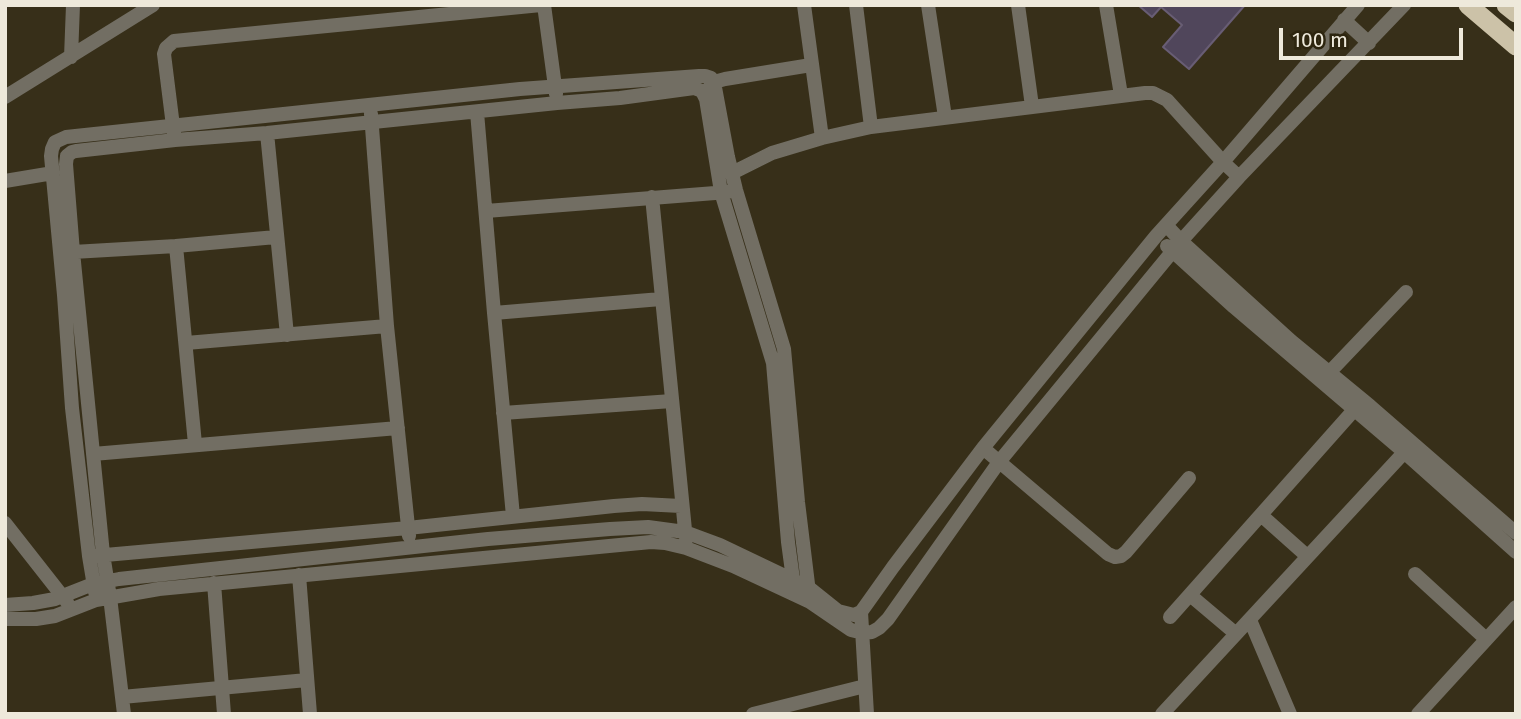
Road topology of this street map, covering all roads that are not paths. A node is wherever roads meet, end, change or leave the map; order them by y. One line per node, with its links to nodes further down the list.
1 (73, 5): 19 (street)
2 (151, 5): 19 (street)
3 (542, 5): 21 (street); 32 (street)
4 (804, 5): 20 (street)
5 (856, 5): 31 (street)
6 (928, 5): 29 (street)
7 (1018, 5): 27 (street)
8 (1106, 5): 23 (street)
9 (1358, 5): 15 (street)
10 (1404, 5): 17 (street)
11 (1468, 5): 18 (highway)
12 (1486, 5): 16 (highway)
13 (1506, 5): 14 (highway)
14 (1516, 13)
15 (1344, 20): 17 (street); 37 (street)
16 (1516, 31)
17 (1369, 43): 40 (street)
18 (1516, 46)
19 (71, 57): 24 (street)
20 (811, 65): 22 (street); 34 (street)
21 (555, 86): 22 (street); 25 (street); 26 (street)
22 (709, 88): 25 (street); 39 (street); 42 (street)
23 (1121, 95): 27 (street); 37 (street)
24 (5, 97)
25 (557, 103): 28 (street)
26 (371, 106): 30 (street); 32 (street)
27 (1032, 106): 29 (street)
28 (477, 112): 30 (street); 44 (street)
29 (945, 117): 31 (street)
30 (372, 122): 33 (street); 53 (street)
31 (871, 127): 34 (street)
32 (174, 133): 33 (street); 35 (street); 36 (street)
33 (267, 133): 46 (street)
34 (822, 138): 39 (street)
35 (53, 145): 36 (street); 38 (street)
36 (69, 154): 49 (street)
37 (1223, 162): 40 (street); 45 (street)
38 (53, 173): 41 (street); 78 (street)
39 (732, 173): 42 (street)
40 (1239, 177): 48 (street)
41 (5, 181)
42 (729, 191): 43 (street); 83 (street); 86 (street)
43 (652, 197): 44 (street); 51 (street)
44 (486, 211): 52 (street)
45 (1161, 231): 48 (street); 62 (street)
46 (276, 237): 47 (street); 54 (street)
47 (176, 246): 49 (street); 55 (street)
48 (1177, 246): 56 (street); 65 (street)
49 (73, 252): 64 (street)
50 (1406, 292): 56 (street)
51 (661, 299): 52 (street); 57 (street)
52 (494, 313): 59 (street)
53 (387, 326): 54 (street); 60 (street)
54 (287, 335): 55 (street)
55 (186, 343): 61 (street)
56 (1325, 377): 58 (street); 63 (street)
57 (672, 401): 59 (street); 68 (street)
58 (1354, 411): 63 (street); 69 (street)
59 (503, 413): 70 (street)
60 (398, 428): 61 (street); 72 (street)
61 (195, 444): 64 (street)
62 (983, 448): 65 (street); 95 (street)
63 (1408, 448): 67 (street); 79 (street)
64 (93, 453): 78 (street)
65 (999, 462): 66 (street); 99 (street)
66 (1189, 478)
67 (1464, 497): 74 (street); 77 (street)
68 (681, 506): 70 (street); 73 (street)
69 (1261, 515): 79 (street); 88 (street)
70 (513, 516): 72 (street)
71 (5, 523): 89 (street)
72 (408, 528): 75 (street); 78 (street)
73 (685, 532): 75 (street); 76 (street); 83 (street)
74 (1516, 533)
75 (411, 548): 80 (street); 84 (street)
76 (686, 548): 80 (street); 87 (street)
77 (1516, 552)
78 (96, 555): 84 (street)
79 (1307, 556): 98 (street)
80 (414, 565): 82 (street)
81 (1415, 574): 101 (street)
82 (299, 575): 85 (street); 102 (street)
83 (793, 578): 86 (street); 87 (street)
84 (100, 583): 89 (street); 90 (street)
85 (214, 583): 90 (street); 104 (street)
86 (808, 587): 91 (street); 95 (street)
87 (795, 594): 91 (street)
88 (1190, 595): 96 (street); 100 (street)
89 (62, 597): 92 (street); 94 (street)
90 (103, 599): 94 (street); 105 (street)
91 (810, 602): 99 (street)
92 (5, 604)
93 (1516, 607): 101 (street)
94 (73, 609): 97 (street)
95 (861, 612): 99 (street)
96 (1170, 617)
97 (5, 619)
98 (1250, 620): 100 (street); 112 (street)
99 (863, 633): 103 (street)
100 (1235, 634): 111 (street)
101 (1486, 639): 113 (street)
102 (307, 680): 104 (street); 108 (street)
103 (865, 686): 109 (street); 110 (street)
104 (221, 687): 105 (street); 107 (street)
105 (122, 697): 106 (street)
106 (124, 714)
107 (224, 714)
108 (310, 714)
109 (752, 714)
110 (867, 714)
111 (1162, 714)
112 (1290, 714)
113 (1418, 714)

